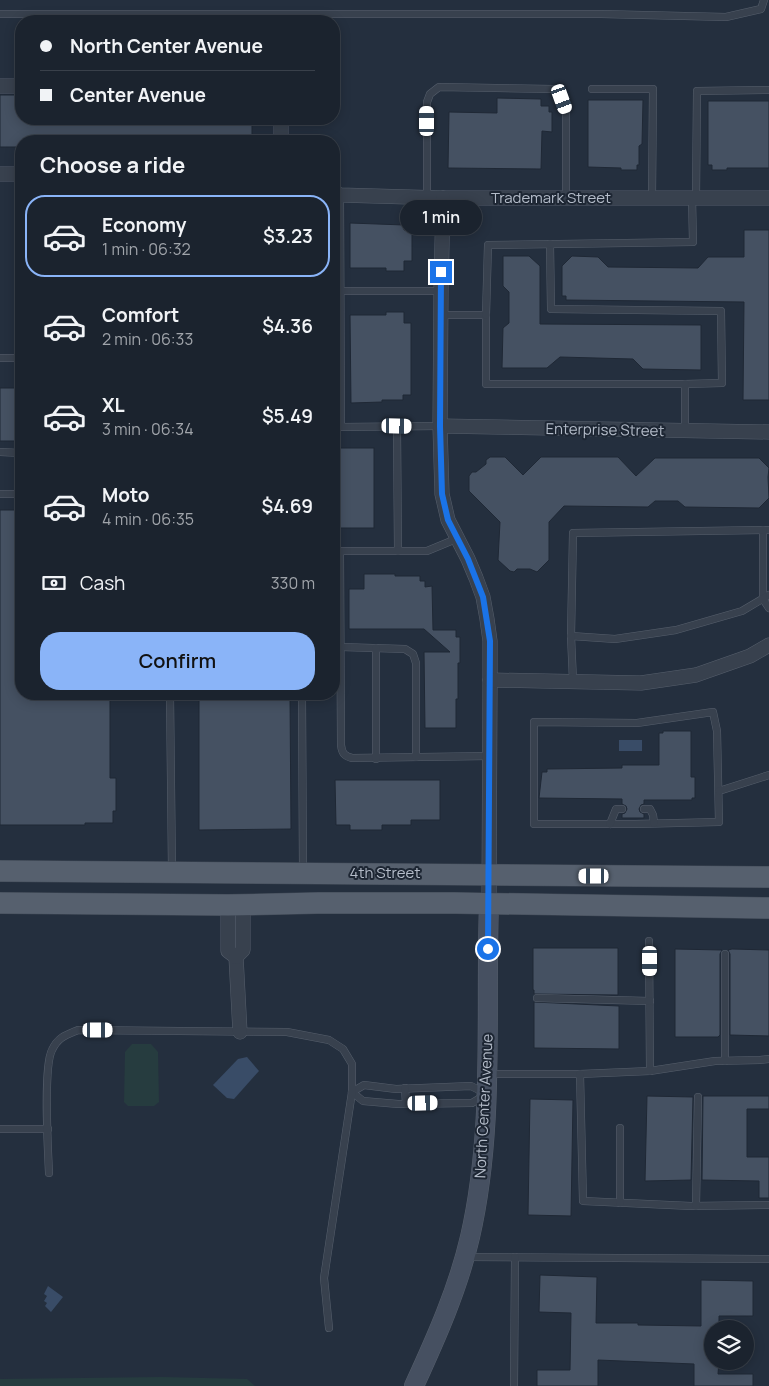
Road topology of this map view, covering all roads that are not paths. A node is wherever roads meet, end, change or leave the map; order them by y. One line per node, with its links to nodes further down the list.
1 (764, 0): 2 (lane)
2 (0, 14)
3 (0, 86): 4 (street)
4 (15, 86)
5 (592, 89): 13 (lane)
6 (769, 90): 14 (lane)
7 (0, 174): 8 (street)
8 (15, 174)
9 (340, 193): 11 (street, Trademark Street)
10 (566, 197): 11 (lane); 12 (street, Trademark Street); 13 (street, Trademark Street)
11 (426, 198): 12 (street, Trademark Street)
12 (443, 198): 18 (street)
13 (652, 198): 14 (street, Trademark Street)
14 (694, 198): 15 (street, Trademark Street); 16 (lane)
15 (769, 198)
16 (550, 244): 20 (lane); 23 (lane)
17 (340, 291): 18 (lane); 24 (lane)
18 (441, 291): 19 (street)
19 (441, 315): 20 (lane); 25 (street)
20 (486, 315): 23 (lane)
21 (0, 358): 22 (lane)
22 (15, 358)
23 (685, 384): 26 (lane)
24 (397, 426): 25 (lane); 34 (lane)
25 (440, 426): 26 (street, Enterprise Street); 33 (street)
26 (685, 431): 27 (street, Enterprise Street)
27 (769, 432)
28 (0, 452): 29 (lane)
29 (15, 453)
30 (0, 494): 31 (lane)
31 (15, 494)
32 (766, 530): 35 (lane); 37 (lane)
33 (456, 539): 34 (lane); 41 (street)
34 (398, 551): 39 (lane)
35 (766, 597): 36 (lane); 37 (lane)
36 (769, 608)
37 (571, 636): 42 (lane)
38 (769, 645): 42 (street)
39 (341, 647): 40 (lane); 47 (lane)
40 (376, 648): 46 (lane); 47 (lane)
41 (490, 680): 42 (street); 45 (street)
42 (573, 681)
43 (170, 700): 55 (lane)
44 (302, 700): 56 (lane)
45 (490, 756): 46 (lane); 57 (street)
46 (416, 758): 47 (lane)
47 (376, 759)
48 (769, 775): 49 (lane)
49 (719, 791): 52 (lane); 53 (lane)
50 (622, 808): 52 (lane)
51 (644, 809): 53 (lane)
52 (610, 824): 53 (lane)
53 (654, 824)
54 (0, 870): 55 (main road, 4th Street)
55 (172, 872): 56 (main road, 4th Street)
56 (303, 872): 57 (main road, 4th Street)
57 (490, 876): 58 (main road, 4th Street); 60 (street)
58 (769, 877)
59 (0, 903): 61 (main road, 4th Street)
60 (489, 904): 61 (main road, 4th Street); 62 (main road, 4th Street); 71 (street, North Center Avenue)
61 (235, 905): 67 (street)
62 (769, 908)
63 (649, 942): 66 (lane)
64 (725, 954): 69 (lane)
65 (537, 998): 66 (lane)
66 (650, 1001): 70 (lane)
67 (240, 1032): 74 (lane); 80 (lane)
68 (769, 1058): 69 (lane)
69 (725, 1061): 70 (lane)
70 (650, 1071): 72 (lane)
71 (488, 1074): 72 (lane); 75 (street, North Center Avenue)
72 (580, 1074): 82 (lane)
73 (405, 1088): 74 (lane); 75 (lane); 77 (lane)
74 (352, 1092): 77 (lane); 88 (lane)
75 (486, 1094): 77 (lane); 85 (street, North Center Avenue)
76 (698, 1097): 84 (lane)
77 (406, 1104)
78 (620, 1128): 82 (lane)
79 (0, 1129): 80 (lane)
80 (48, 1129): 81 (lane)
81 (49, 1173)
82 (620, 1203): 84 (lane)
83 (769, 1205): 84 (lane)
84 (696, 1206)
85 (465, 1257): 86 (lane); 89 (street, North Center Avenue)
86 (514, 1257): 87 (lane); 90 (lane)
87 (769, 1260)
88 (328, 1328)
89 (414, 1386)
90 (514, 1386)

